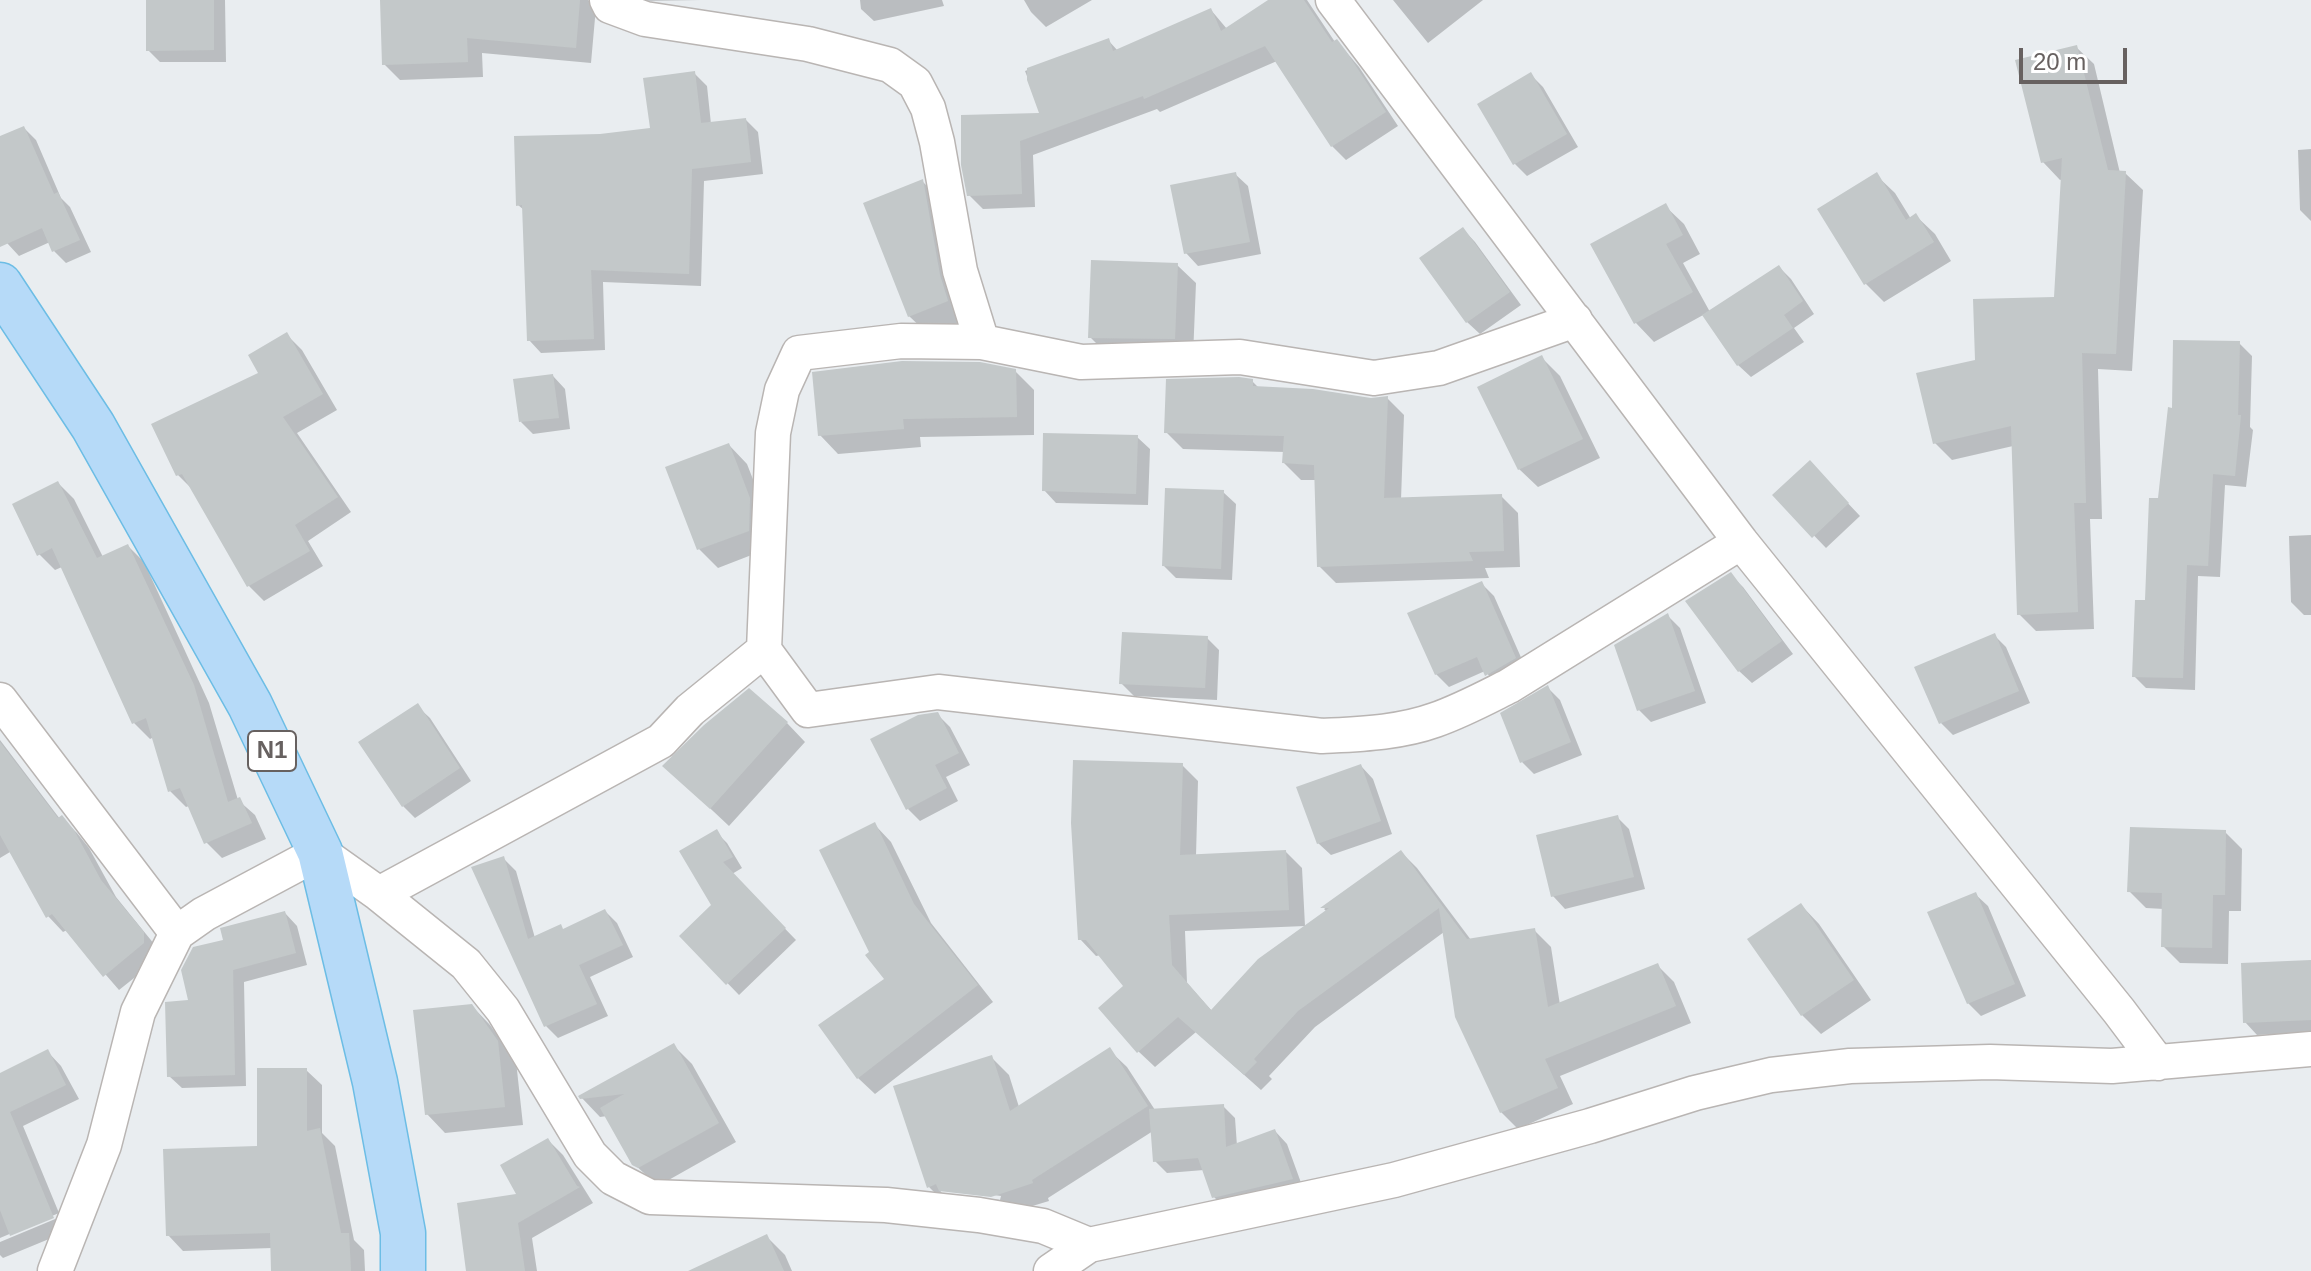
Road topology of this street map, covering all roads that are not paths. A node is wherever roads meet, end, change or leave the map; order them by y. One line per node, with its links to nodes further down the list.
1 (607, 0): 5 (street)
2 (1333, 0): 4 (street)
3 (0, 285): 9 (main road, N1)
4 (1575, 320): 5 (street); 6 (street)
5 (982, 342): 7 (street)
6 (1741, 542): 7 (street); 13 (street)
7 (764, 650): 10 (street)
8 (0, 700): 11 (street)
9 (320, 852): 10 (street); 11 (street); 16 (main road, N1)
10 (379, 894): 14 (street)
11 (177, 933): 15 (street)
12 (2311, 1049): 13 (street)
13 (2158, 1063): 14 (street)
14 (1089, 1245): 17 (street)
15 (55, 1271)
16 (403, 1271)
17 (1051, 1271)

